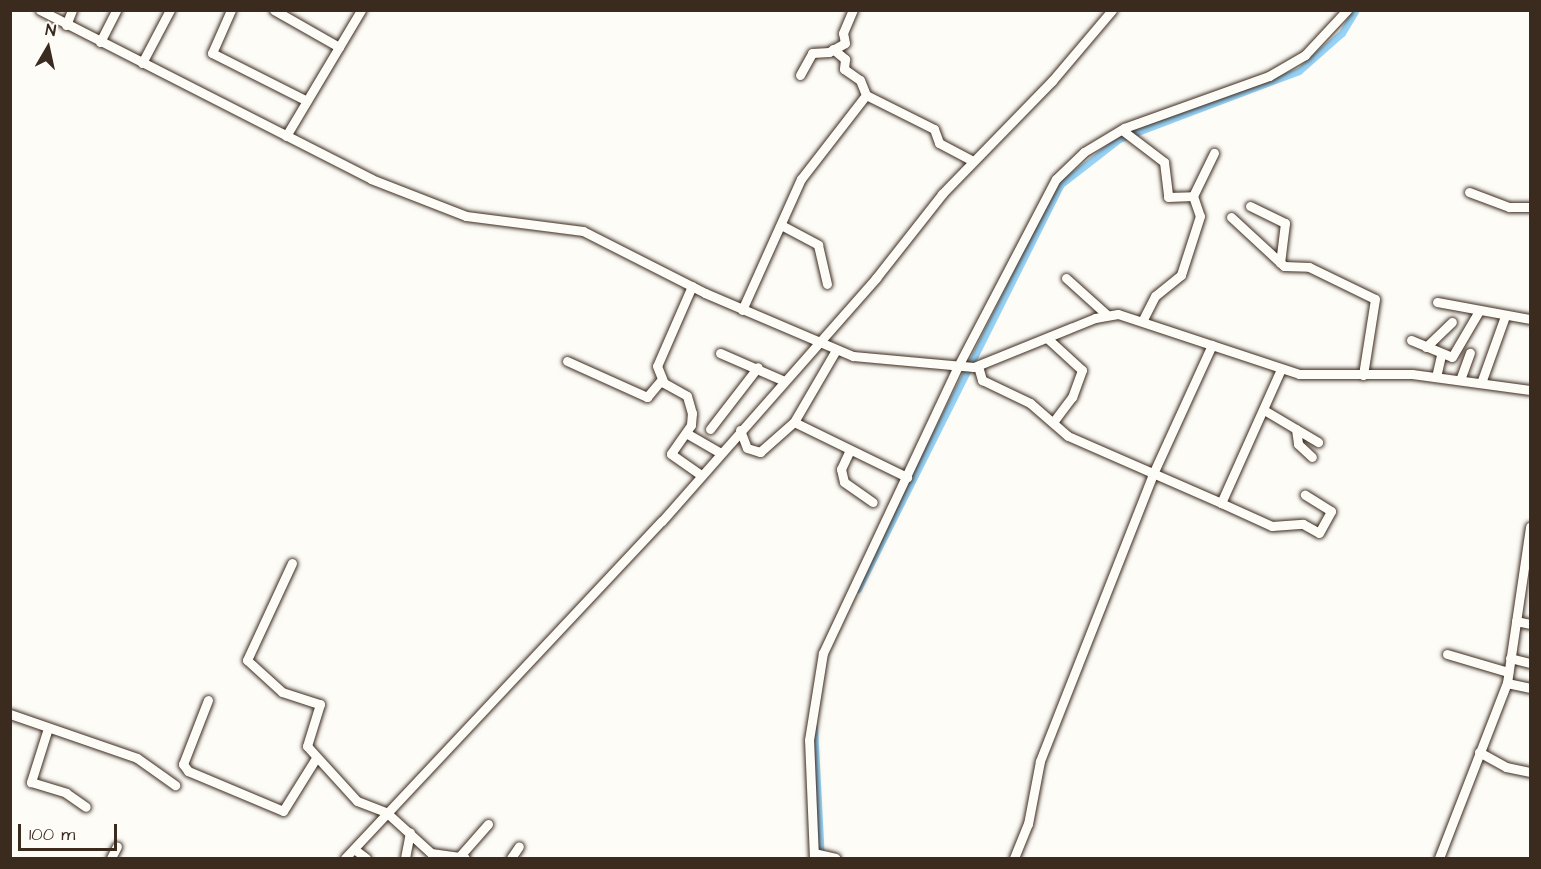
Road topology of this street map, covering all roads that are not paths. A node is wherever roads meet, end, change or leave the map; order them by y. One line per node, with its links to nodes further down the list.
1 (40, 10): 11 (street)
2 (72, 10): 11 (street)
3 (116, 10): 12 (street)
4 (170, 10): 15 (street)
5 (231, 10): 18 (street)
6 (274, 10): 13 (street)
7 (360, 10): 13 (street)
8 (853, 10): 14 (street)
9 (1112, 10): 22 (street)
10 (1347, 10): 19 (street)
11 (66, 25): 12 (street)
12 (100, 42): 15 (street)
13 (339, 47): 18 (street)
14 (833, 49): 16 (street); 17 (street)
15 (141, 63): 20 (street)
16 (800, 75)
17 (866, 95): 22 (street); 28 (street)
18 (307, 101): 20 (street)
19 (1123, 130): 24 (street); 53 (street)
20 (286, 136): 32 (street)
21 (1214, 153): 24 (street)
22 (974, 161): 43 (street)
23 (1469, 192): 26 (street)
24 (1193, 196): 38 (street)
25 (1250, 206): 29 (street)
26 (1530, 207)
27 (1231, 217): 29 (street)
28 (783, 226): 31 (street); 34 (street)
29 (1280, 263): 55 (street)
30 (1066, 278): 36 (street)
31 (827, 284)
32 (692, 286): 34 (street); 57 (street)
33 (1437, 302): 35 (street)
34 (742, 310): 43 (street)
35 (1479, 311): 37 (street); 49 (street)
36 (1106, 314): 38 (street); 41 (street)
37 (1505, 316): 39 (street); 60 (street)
38 (1144, 318): 44 (street)
39 (1530, 319)
40 (1452, 322): 45 (street)
41 (1048, 339): 51 (street); 64 (street)
42 (1411, 340): 45 (street)
43 (817, 343): 46 (street); 58 (street)
44 (1212, 345): 54 (street); 74 (street)
45 (1426, 347): 49 (street)
46 (836, 350): 53 (street); 63 (street)
47 (720, 353): 52 (street)
48 (1470, 353): 59 (street)
49 (1441, 356): 56 (street)
50 (567, 361): 57 (street)
51 (976, 366): 53 (street); 64 (street)
52 (758, 367): 58 (street); 65 (street)
53 (960, 367): 75 (street)
54 (1281, 369): 55 (street); 62 (street)
55 (1363, 375): 56 (street)
56 (1436, 377): 59 (street)
57 (662, 379): 68 (street)
58 (782, 380): 67 (street)
59 (1460, 380): 60 (street)
60 (1481, 383): 61 (street)
61 (1530, 390)
62 (1264, 410): 66 (street); 78 (street)
63 (794, 422): 67 (street); 70 (street)
64 (1053, 422): 74 (street)
65 (710, 429)
66 (1296, 429): 69 (street); 72 (street)
67 (740, 430): 71 (street)
68 (686, 433): 71 (street); 73 (street)
69 (1318, 441)
70 (849, 452): 75 (street); 77 (street)
71 (720, 453): 73 (street)
72 (1312, 457)
73 (701, 475): 97 (street)
74 (1152, 476): 78 (street); 111 (street)
75 (907, 477): 103 (street)
76 (1305, 495): 78 (street)
77 (873, 502)
78 (1221, 503)
79 (1530, 533): 81 (street)
80 (292, 563): 93 (street)
81 (1516, 621): 82 (street); 84 (street)
82 (1530, 624)
83 (1447, 654): 86 (street)
84 (1510, 658): 85 (street); 86 (street)
85 (1530, 663)
86 (1508, 672): 87 (street)
87 (1507, 683): 88 (street); 92 (street)
88 (1530, 688)
89 (208, 700): 93 (street)
90 (10, 714): 91 (street)
91 (48, 728): 95 (street); 96 (street)
92 (1479, 752): 94 (street); 112 (street)
93 (316, 758): 97 (street)
94 (1530, 772)
95 (175, 785)
96 (86, 807)
97 (386, 812): 99 (street); 102 (street)
98 (488, 824): 108 (street)
99 (410, 832): 107 (street); 108 (street)
100 (117, 846): 104 (street)
101 (519, 846): 109 (street)
102 (354, 849): 105 (street); 106 (street)
103 (815, 856): 110 (street)
104 (111, 858)
105 (345, 858)
106 (366, 858)
107 (405, 858)
108 (462, 858)
109 (511, 858)
110 (833, 858)
111 (1014, 858)
112 (1439, 858)

